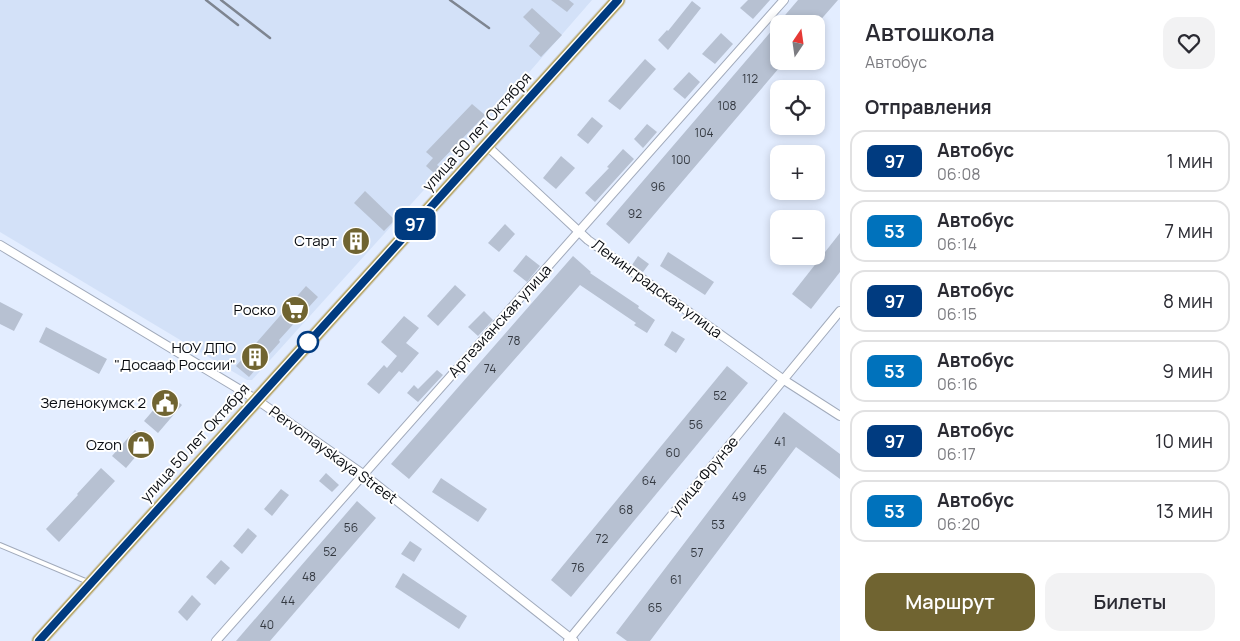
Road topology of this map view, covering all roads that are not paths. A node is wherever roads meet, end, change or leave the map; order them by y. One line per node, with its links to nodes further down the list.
1 (618, 0): 3 (highway, улица 50 лет Октября)
2 (784, 0): 4 (street, Артезианская улица)
3 (486, 145): 4 (street, Ленинградская улица); 8 (highway, улица 50 лет Октября)
4 (579, 232): 7 (street, Ленинградская улица); 10 (street, Артезианская улица)
5 (0, 245): 8 (street, Pervomayskaya Street)
6 (840, 311): 7 (street, улица Фрунзе)
7 (784, 380): 9 (street, Ленинградская улица); 13 (street, улица Фрунзе)
8 (256, 400): 10 (street, Pervomayskaya Street); 12 (highway, улица 50 лет Октября)
9 (840, 416)
10 (363, 474): 13 (street, Pervomayskaya Street); 15 (street, Артезианская улица)
11 (0, 545): 12 (lane)
12 (91, 583): 14 (highway, улица 50 лет Октября)
13 (571, 640)
14 (39, 641)
15 (216, 641)

